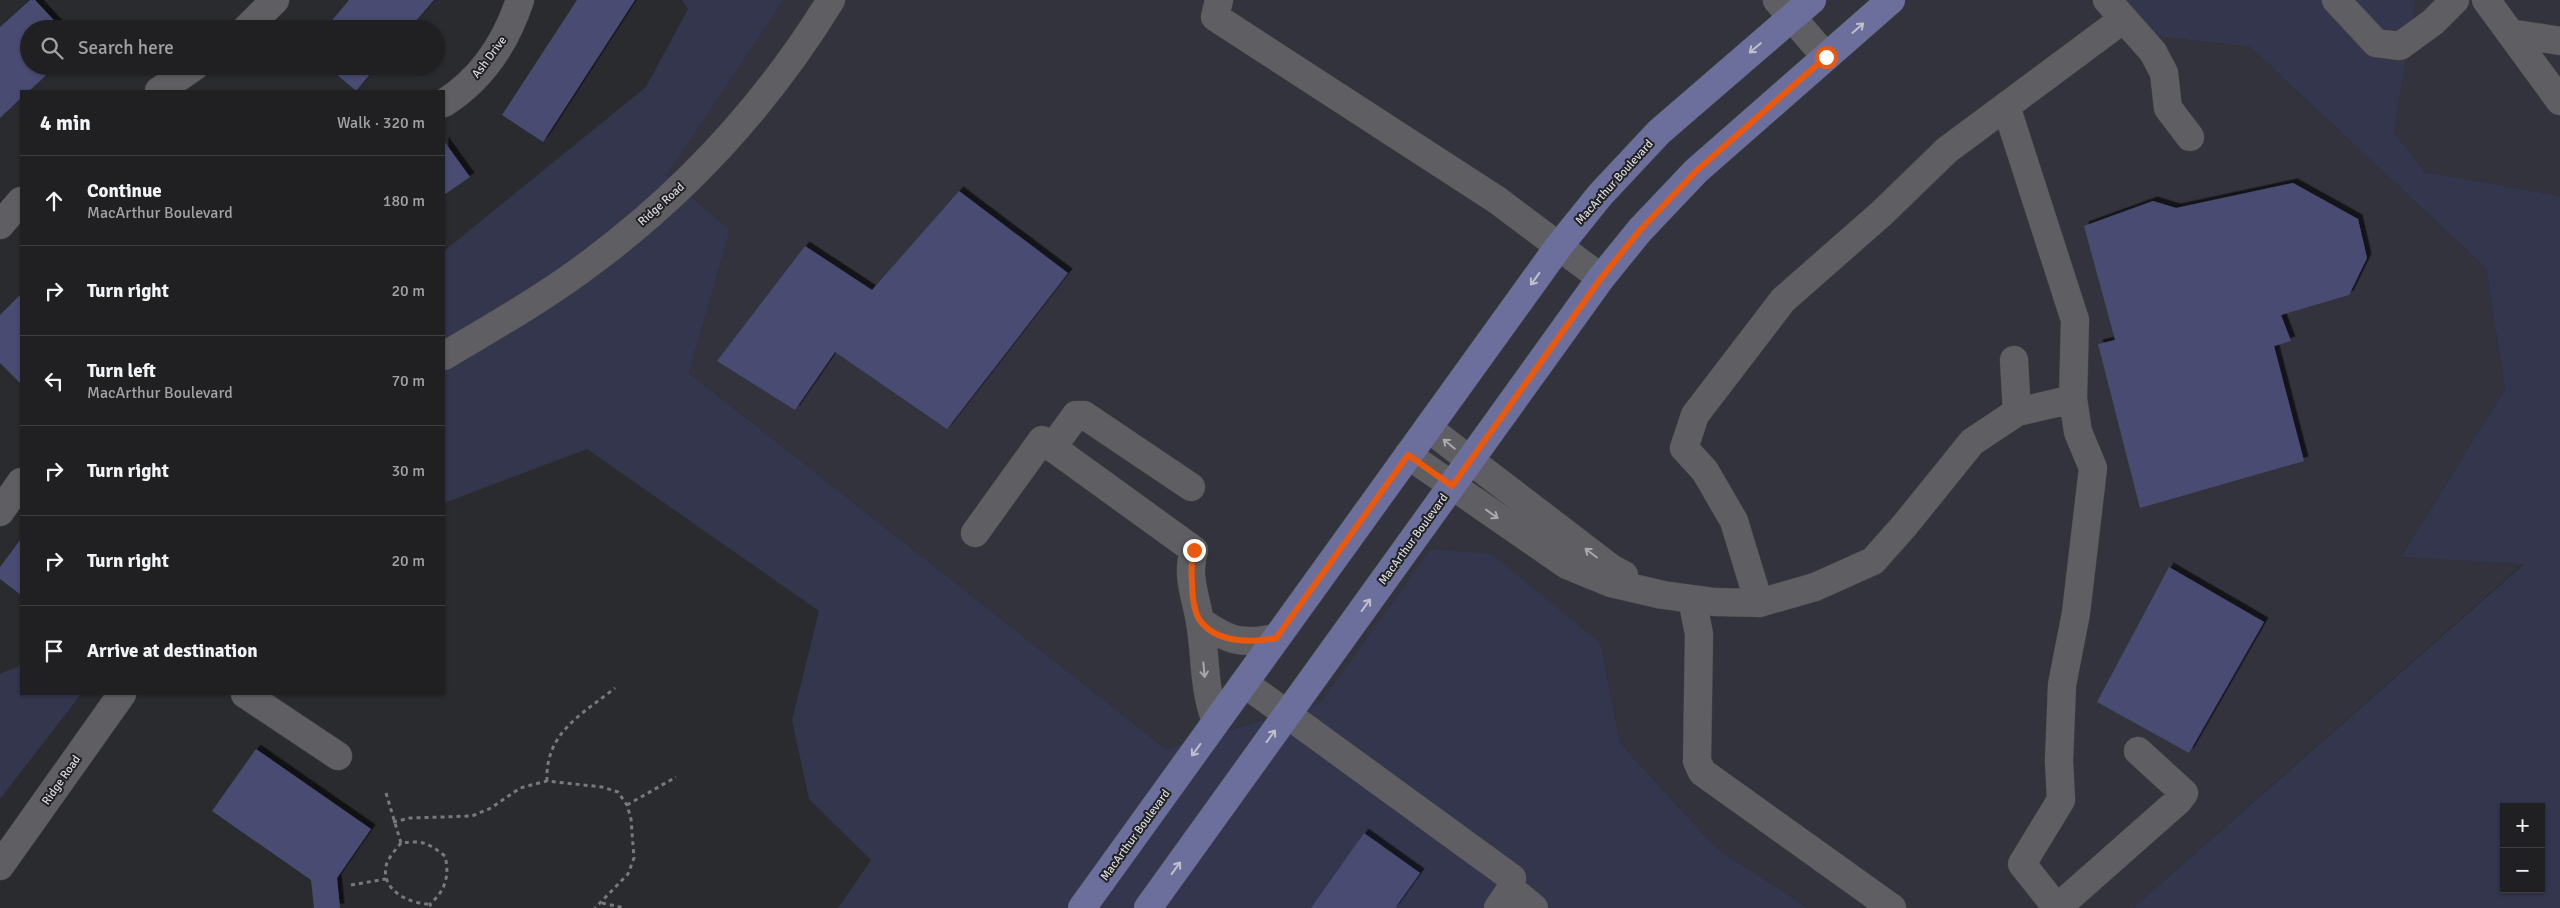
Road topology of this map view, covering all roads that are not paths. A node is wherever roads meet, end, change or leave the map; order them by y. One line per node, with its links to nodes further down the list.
1 (275, 0): 11 (street)
2 (520, 0): 17 (street, Ash Drive)
3 (831, 0): 25 (street, Ridge Road)
4 (1219, 0): 23 (street)
5 (1891, 0): 14 (main road, MacArthur Boulevard, one-way to 5)
6 (2336, 0): 7 (street)
7 (2455, 0)
8 (2486, 0): 12 (street)
9 (1794, 6): 14 (street); 23 (main road, MacArthur Boulevard, one-way to 23)
10 (2114, 10): 19 (street); 20 (street)
11 (255, 20)
12 (2510, 33): 13 (street); 18 (street)
13 (2560, 41)
14 (1826, 57): 24 (main road, MacArthur Boulevard)
15 (182, 75): 16 (street)
16 (160, 90)
17 (445, 101)
18 (2560, 101)
19 (2006, 106): 27 (street); 40 (street)
20 (2190, 137)
21 (20, 202): 22 (street)
22 (0, 225)
23 (1558, 246): 24 (street); 29 (main road, MacArthur Boulevard, one-way to 29)
24 (1601, 278): 32 (main road, MacArthur Boulevard)
25 (445, 355)
26 (2014, 360): 28 (street)
27 (2073, 399): 28 (street); 56 (street)
28 (2017, 412): 40 (street)
29 (1428, 428): 31 (main road, MacArthur Boulevard); 32 (street, one-way to 29)
30 (1052, 448): 35 (street); 37 (street); 41 (street)
31 (1408, 455): 34 (street); 42 (main road, MacArthur Boulevard)
32 (1470, 461): 34 (main road, MacArthur Boulevard); 38 (street, one-way to 32)
33 (20, 483): 36 (street)
34 (1452, 486): 38 (street, one-way to 38); 46 (main road, MacArthur Boulevard, one-way to 34)
35 (1191, 487)
36 (0, 512)
37 (975, 533)
38 (1663, 595): 39 (street)
39 (1692, 599): 40 (street); 55 (street)
40 (1759, 603)
41 (1200, 621): 42 (street); 47 (street, one-way to 47)
42 (1276, 638): 43 (main road, MacArthur Boulevard)
43 (1244, 683): 46 (street); 47 (main road, MacArthur Boulevard)
44 (121, 695): 50 (street, Ridge Road)
45 (246, 695): 49 (street)
46 (1287, 714): 51 (street); 53 (main road, MacArthur Boulevard, one-way to 46)
47 (1216, 721): 52 (main road, MacArthur Boulevard, one-way to 52)
48 (2138, 751): 56 (street)
49 (338, 756)
50 (0, 866)
51 (1504, 899): 54 (street)
52 (1082, 908)
53 (1148, 908)
54 (1534, 908)
55 (1892, 908)
56 (2057, 908)

